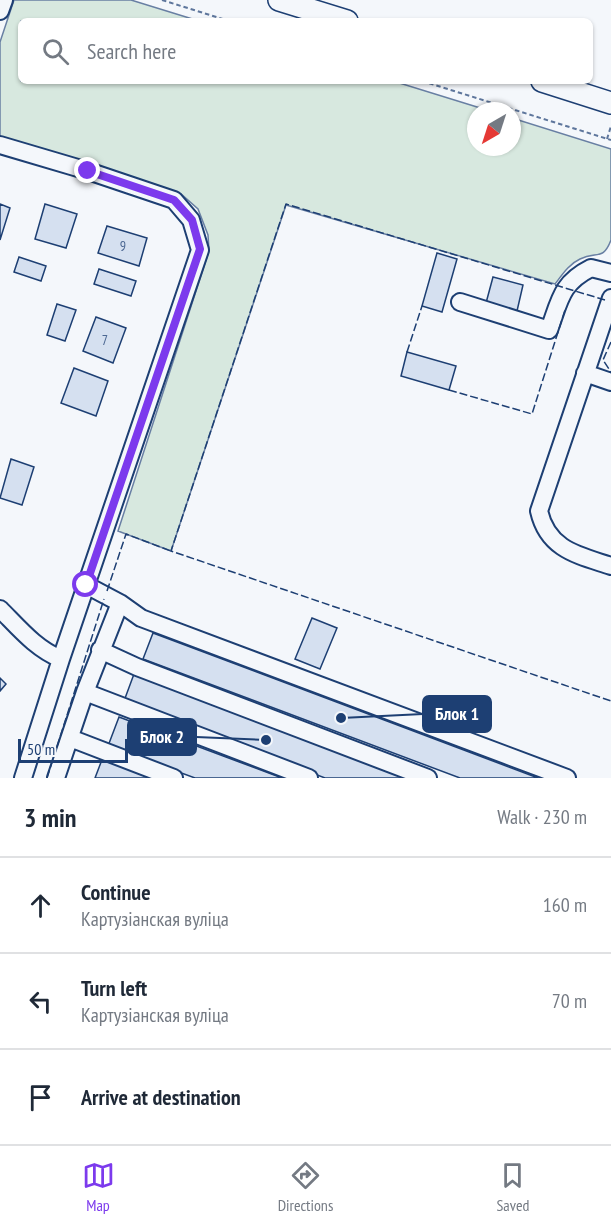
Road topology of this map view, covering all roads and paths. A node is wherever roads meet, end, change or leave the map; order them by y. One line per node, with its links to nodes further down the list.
1 (4, 0): 4 (street)
2 (162, 0): 5 (path)
3 (279, 0): 6 (main road)
4 (0, 11)
5 (219, 18)
6 (337, 18)
7 (432, 84): 11 (path)
8 (551, 84): 9 (main road)
9 (611, 103)
10 (611, 126): 11 (path)
11 (609, 139)
12 (0, 144): 19 (street)
13 (611, 273): 15 (street)
14 (611, 298): 16 (street)
15 (460, 302)
16 (585, 373): 17 (street); 18 (street)
17 (611, 382)
18 (611, 566)
19 (86, 585): 20 (street); 23 (street)
20 (120, 603): 22 (street); 31 (street)
21 (0, 609): 23 (street)
22 (100, 650): 24 (street); 30 (street)
23 (61, 659): 27 (street)
24 (85, 692): 25 (street); 29 (street)
25 (70, 738): 26 (street); 28 (street)
26 (59, 777)
27 (22, 778)
28 (174, 778)
29 (309, 778)
30 (428, 778)
31 (567, 778)

